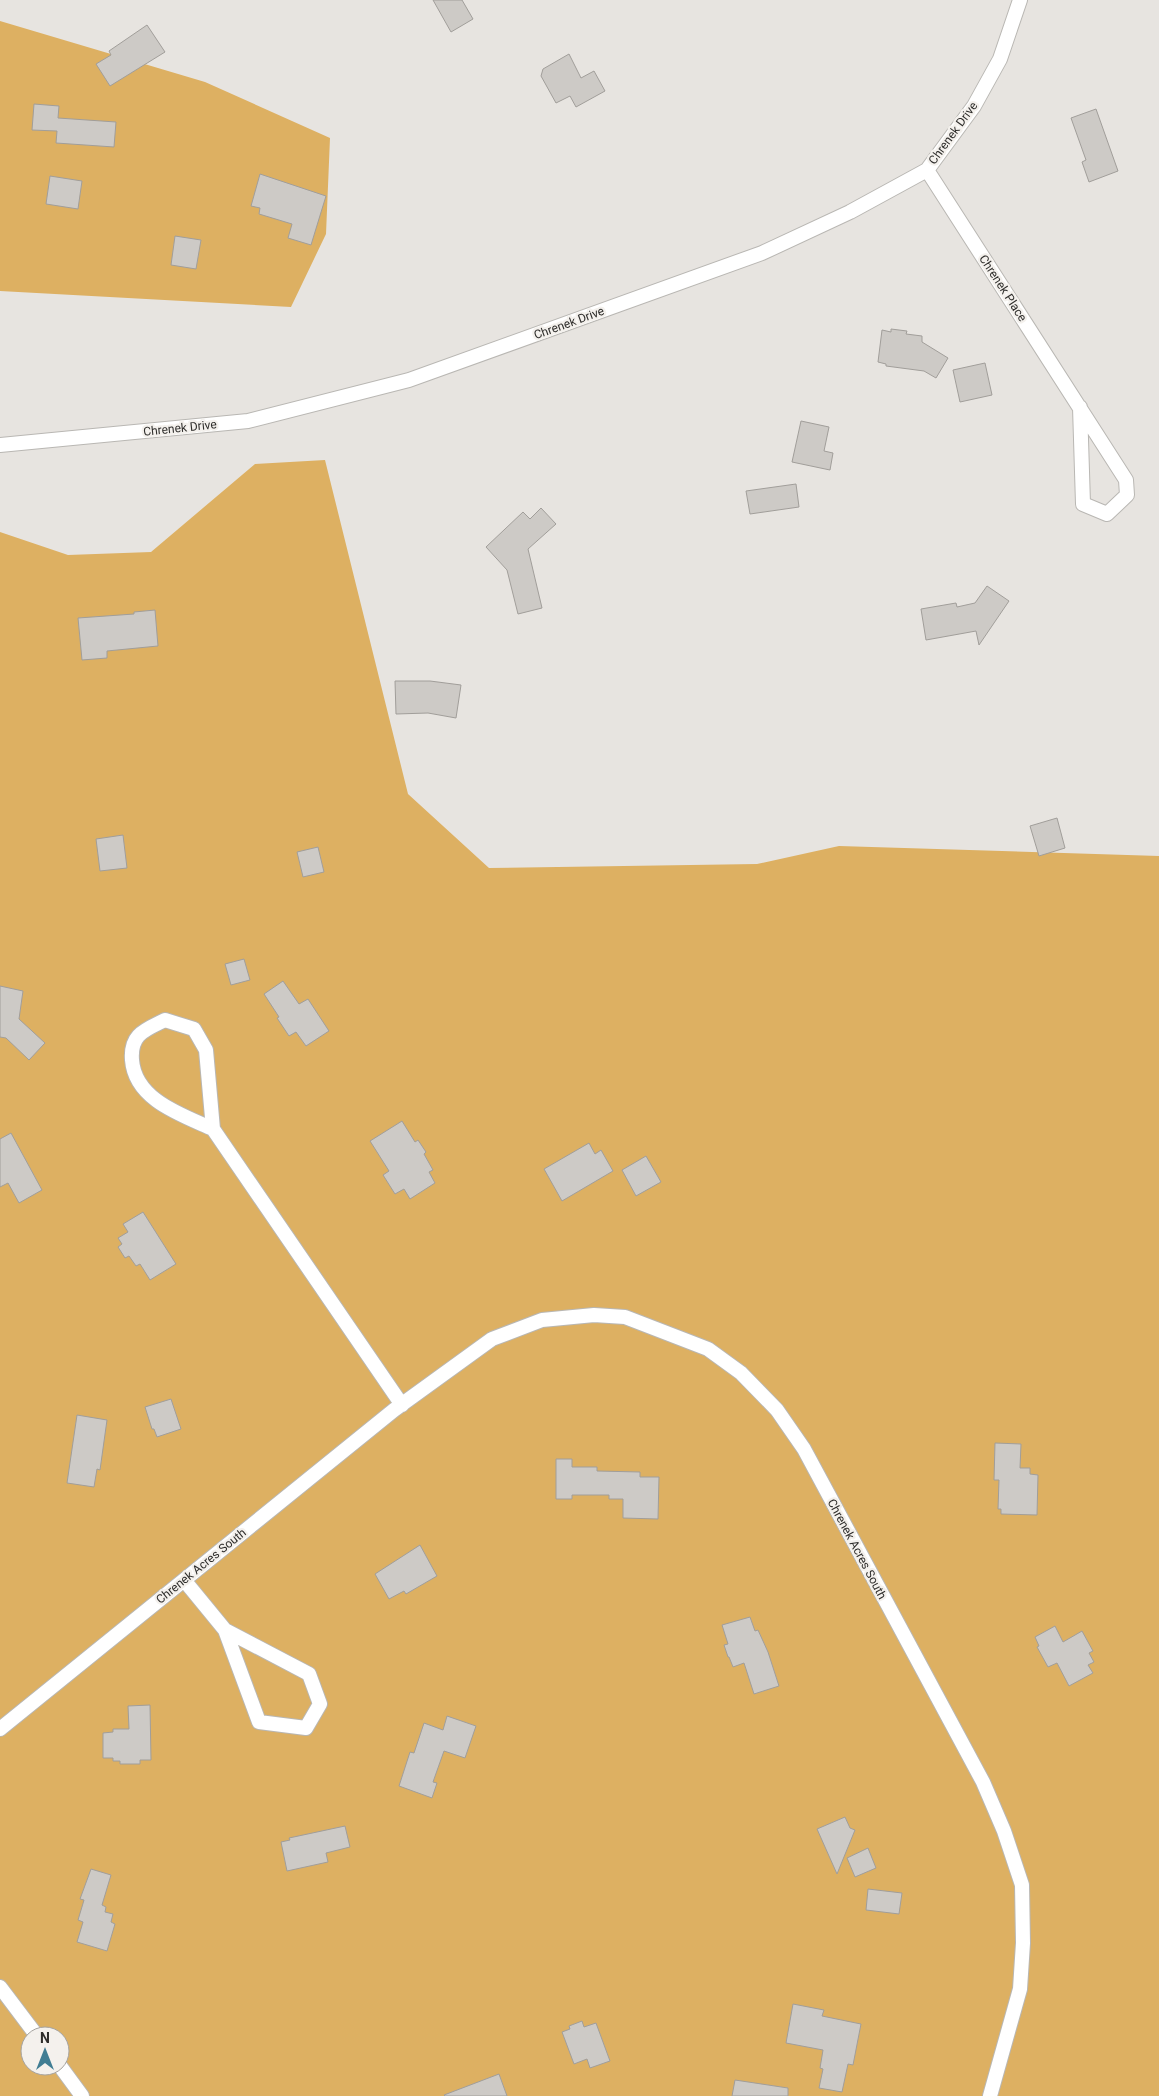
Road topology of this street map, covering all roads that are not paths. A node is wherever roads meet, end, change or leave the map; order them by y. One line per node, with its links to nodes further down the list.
1 (1020, 0): 2 (street, Chrenek Drive)
2 (927, 170): 3 (street, Chrenek Place); 4 (street, Chrenek Drive)
3 (1080, 407): 3 (street, Chrenek Place)
4 (0, 445)
5 (213, 1129): 5 (street); 6 (street)
6 (402, 1405): 7 (street, Chrenek Acres South); 14 (street, Chrenek Acres South)
7 (184, 1580): 8 (street); 9 (street, Chrenek Acres South)
8 (225, 1630): 8 (street)
9 (0, 1729)
10 (0, 1987): 11 (street)
11 (29, 2026)
12 (67, 2076): 13 (street)
13 (82, 2096)
14 (990, 2096)

